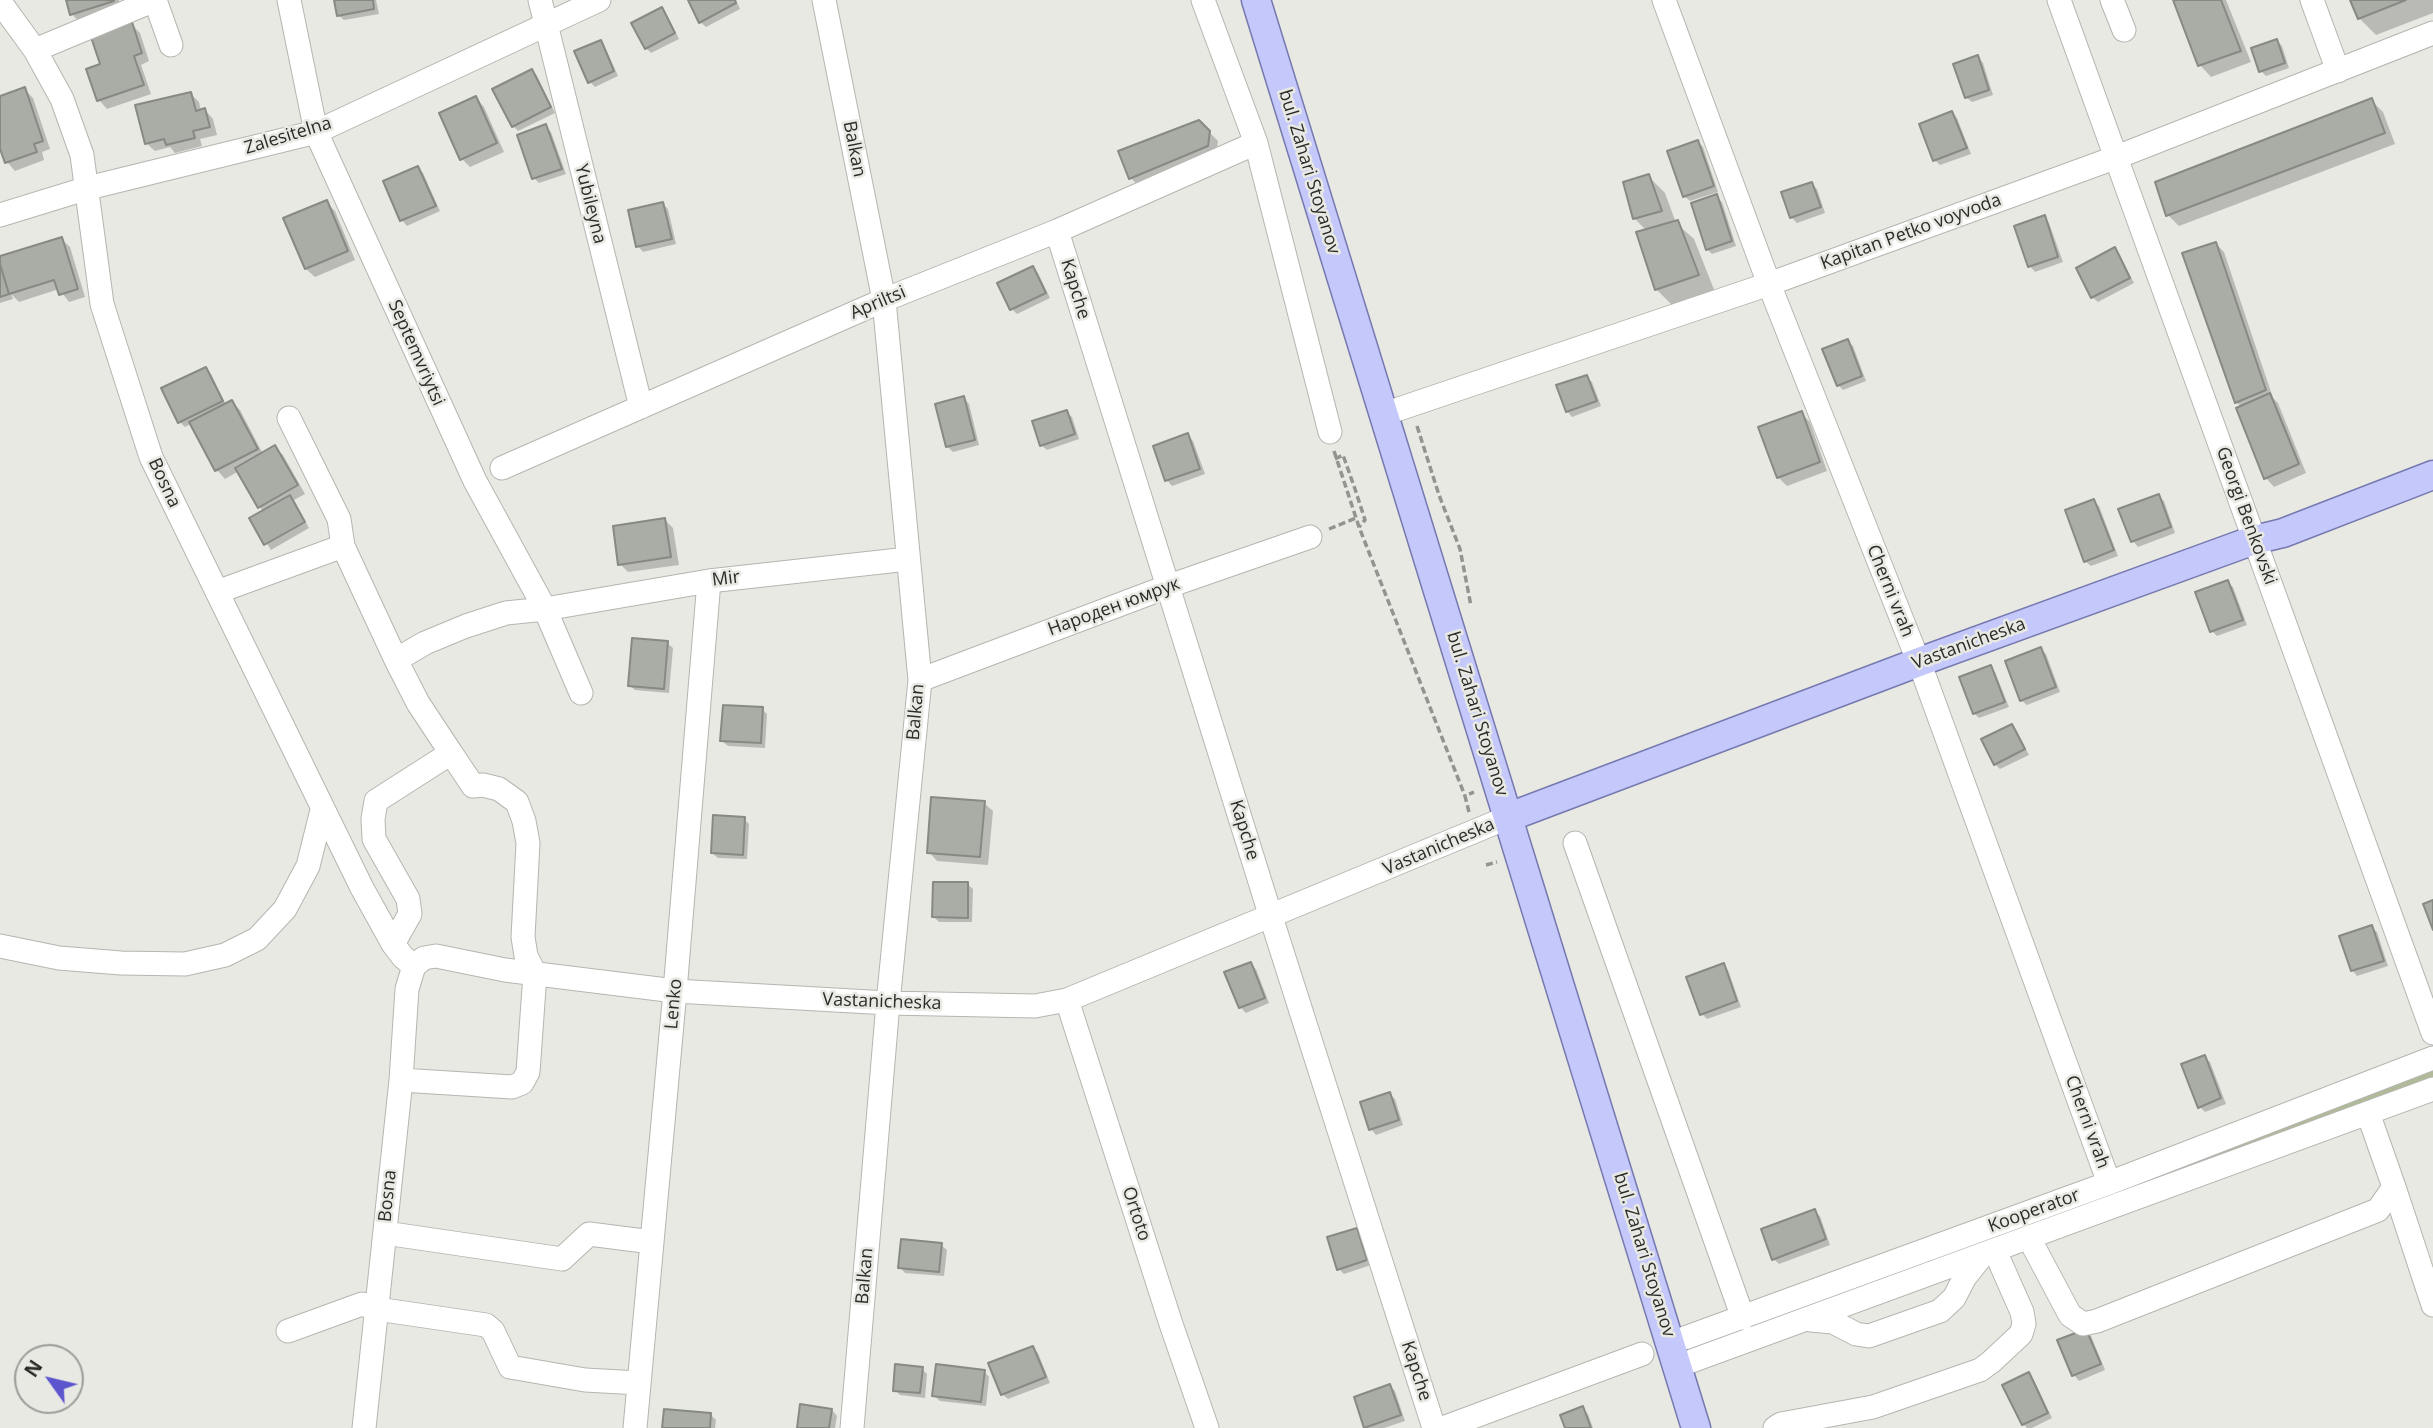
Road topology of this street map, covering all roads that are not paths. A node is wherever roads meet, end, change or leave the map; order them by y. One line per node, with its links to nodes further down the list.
1 (289, 0): 18 (street, Septemvriytsi)
2 (540, 0): 12 (street, Yubileyna)
3 (599, 0): 12 (street, Zalesitelna)
4 (824, 0): 25 (street, Balkan)
5 (1203, 0): 19 (street)
6 (1257, 0): 27 (main road, bul. Zahari Stoyanov)
7 (1664, 0): 24 (street, Cherni vrah)
8 (2059, 0): 20 (street, Georgi Benkovski)
9 (2112, 0): 13 (street)
10 (2312, 0): 17 (street)
11 (0, 2): 16 (street, Bosna)
12 (545, 26): 18 (street, Zalesitelna); 26 (street, Yubileyna)
13 (2124, 30)
14 (2433, 33): 17 (street, Kapitan Petko voyvoda)
15 (171, 45): 16 (street)
16 (35, 50): 21 (street, Bosna)
17 (2338, 71): 20 (street, Kapitan Petko voyvoda)
18 (316, 132): 21 (street, Zalesitelna); 39 (street, Septemvriytsi)
19 (1256, 143): 23 (street, Apriltsi); 29 (street)
20 (2117, 157): 24 (street, Kapitan Petko voyvoda); 33 (street, Georgi Benkovski)
21 (88, 188): 22 (street, Zalesitelna); 38 (street, Bosna)
22 (0, 215)
23 (1057, 231): 25 (street, Apriltsi); 37 (street, Kapche)
24 (1769, 284): 27 (street, Kapitan Petko voyvoda); 41 (street, Cherni vrah)
25 (884, 300): 26 (street, Apriltsi); 35 (street, Balkan)
26 (641, 407): 30 (street, Apriltsi)
27 (1384, 414): 46 (main road, bul. Zahari Stoyanov)
28 (289, 418): 34 (street)
29 (1330, 432)
30 (502, 468)
31 (2433, 475): 33 (main road, Vastanicheska)
32 (1310, 537): 37 (street, Народен юмрук)
33 (2254, 540): 41 (main road, Vastanicheska); 56 (street, Georgi Benkovski)
34 (344, 546): 38 (street); 40 (street)
35 (908, 559): 36 (street, Mir); 42 (street, Balkan)
36 (709, 580): 39 (street, Mir); 53 (street, Lenko)
37 (1168, 586): 42 (street, Народен юмрук); 48 (street, Kapche)
38 (217, 592): 45 (street, Bosna)
39 (545, 609): 40 (street, Mir); 43 (street, Septemvriytsi)
40 (396, 660): 44 (street)
41 (1919, 662): 46 (main road, Vastanicheska); 61 (street, Cherni vrah)
42 (920, 680): 55 (street, Balkan)
43 (580, 693)
44 (451, 753): 49 (street); 52 (street)
45 (322, 810): 49 (street, Bosna); 50 (street)
46 (1509, 817): 48 (street, Vastanicheska); 73 (main road, bul. Zahari Stoyanov)
47 (1576, 843): 69 (street)
48 (1270, 917): 54 (street, Vastanicheska); 79 (street, Kapche)
49 (393, 944): 51 (street, Bosna)
50 (0, 946)
51 (414, 966): 52 (street, Vastanicheska); 58 (street, Bosna)
52 (535, 974): 53 (street, Vastanicheska); 58 (street)
53 (675, 991): 55 (street, Vastanicheska); 65 (street, Lenko)
54 (1067, 1000): 55 (street, Vastanicheska); 78 (street, Ortoto)
55 (888, 1003): 77 (street, Balkan)
56 (2433, 1033)
57 (2433, 1058): 61 (street, Kooperator)
58 (401, 1080): 63 (street, Bosna)
59 (2433, 1090): 60 (street, Kooperator)
60 (2368, 1113): 62 (street); 64 (street, Kooperator)
61 (2109, 1184): 69 (street, Kooperator)
62 (2394, 1187): 64 (street); 67 (street)
63 (385, 1233): 65 (street); 68 (street, Bosna)
64 (2029, 1238): 66 (street, Kooperator)
65 (652, 1242): 74 (street, Lenko)
66 (1988, 1254): 70 (street, Kooperator); 70 (street); 82 (street)
67 (2433, 1305)
68 (376, 1309): 71 (street); 74 (street); 75 (street, Bosna)
69 (1743, 1318): 73 (street, Kooperator)
70 (1808, 1319): 73 (street, Kooperator)
71 (288, 1331)
72 (1642, 1354): 80 (street)
73 (1675, 1354): 81 (main road, bul. Zahari Stoyanov)
74 (639, 1383): 76 (street, Lenko)
75 (364, 1428)
76 (635, 1428)
77 (852, 1428)
78 (1207, 1428)
79 (1434, 1428)
80 (1443, 1428)
81 (1696, 1428)
82 (1775, 1428)

